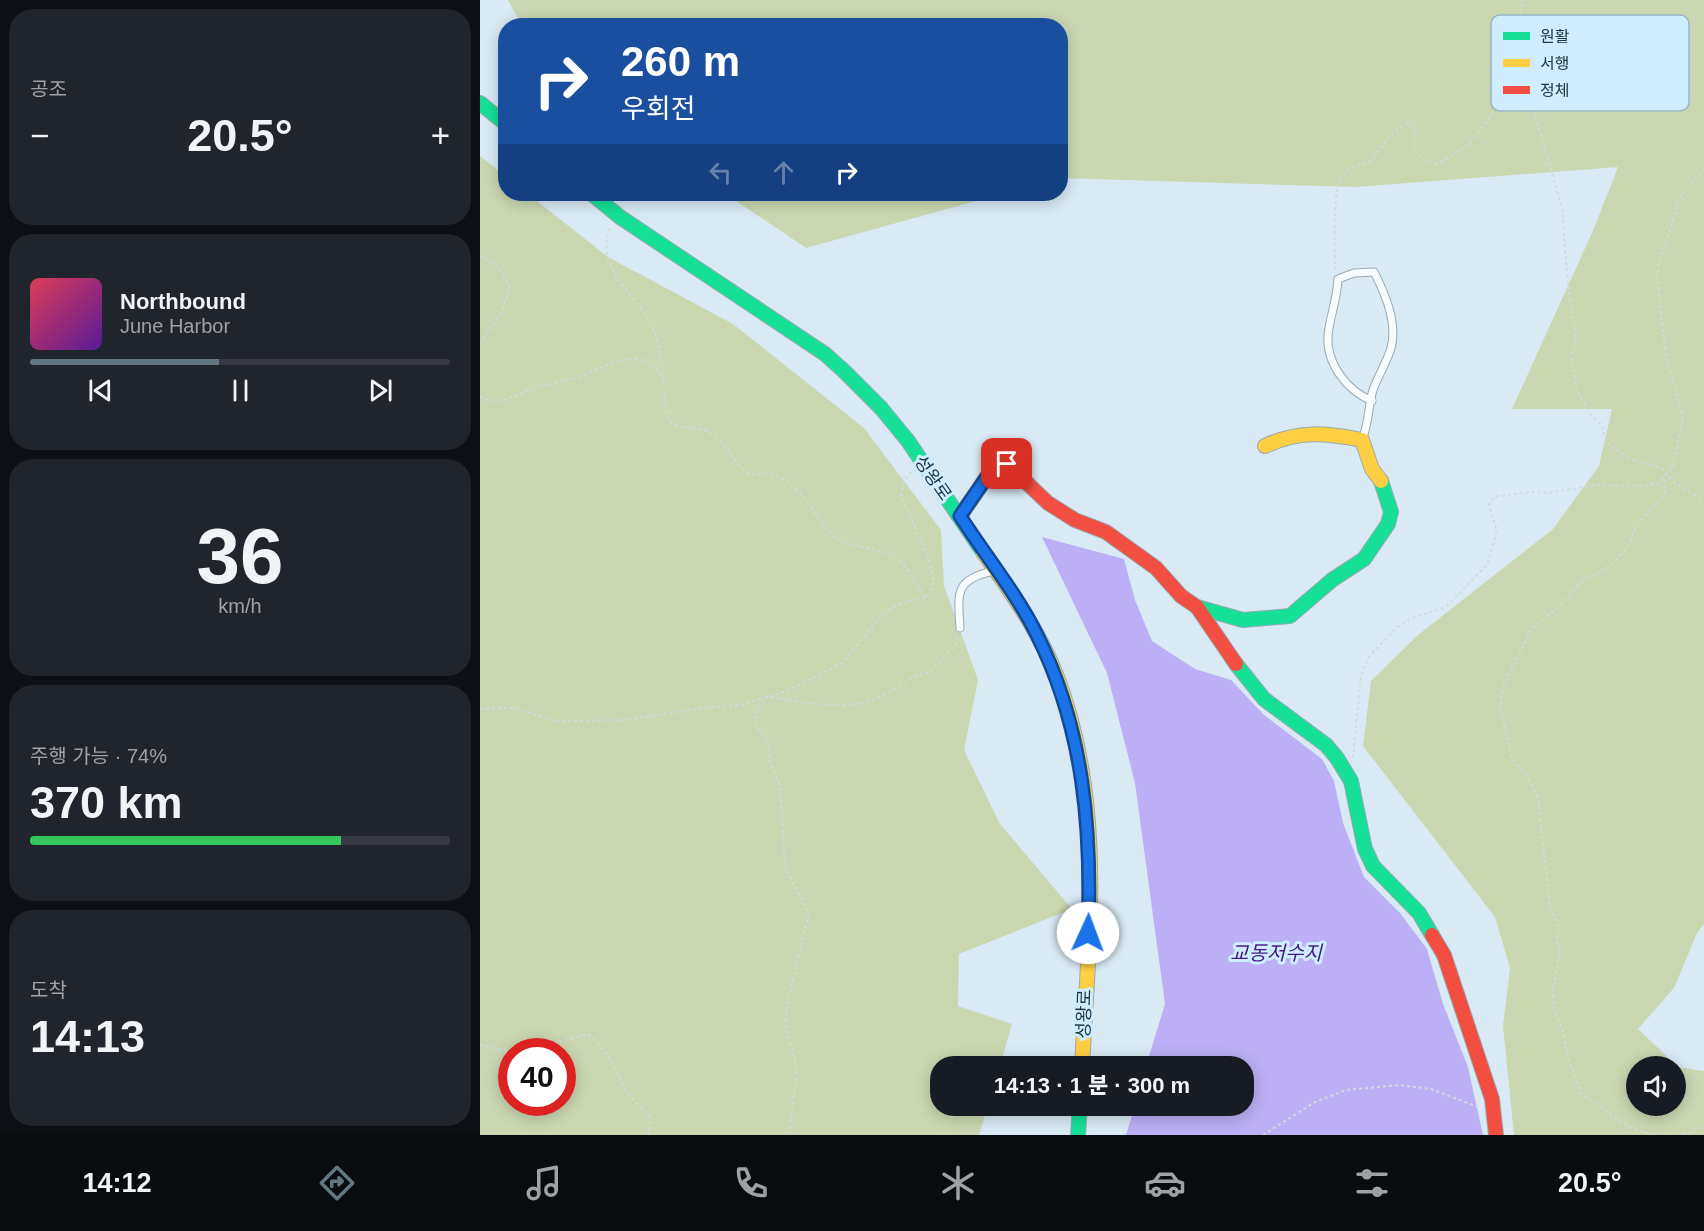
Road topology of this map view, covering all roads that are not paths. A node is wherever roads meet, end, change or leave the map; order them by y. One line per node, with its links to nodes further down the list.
1 (480, 103): 2 (street)
2 (498, 118)
3 (600, 201): 7 (street, 성왕로)
4 (1372, 401): 4 (lane); 5 (lane)
5 (1362, 440): 6 (street); 9 (street)
6 (1265, 446)
7 (960, 516): 8 (street, 성왕로); 9 (street)
8 (995, 570): 10 (lane); 11 (street, 성왕로)
9 (1197, 607): 14 (street)
10 (960, 628)
11 (1082, 1056)
12 (1079, 1116): 13 (street)
13 (1078, 1135)
14 (1496, 1135)

